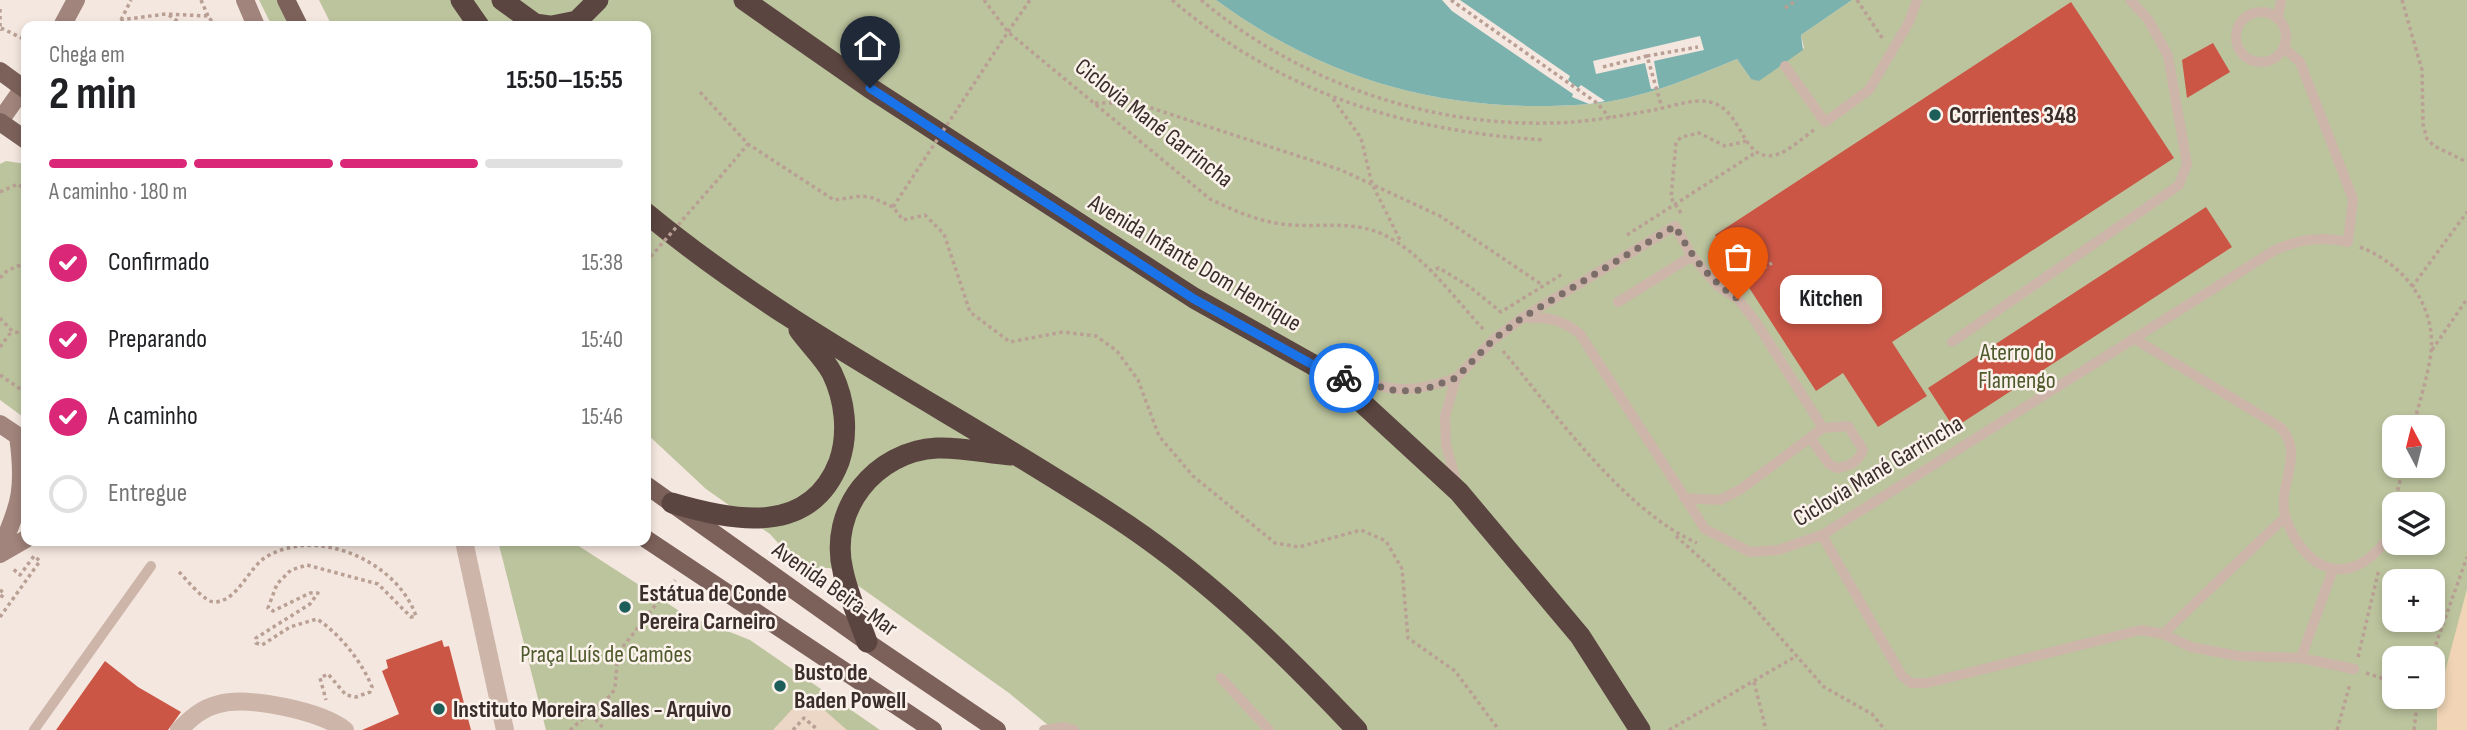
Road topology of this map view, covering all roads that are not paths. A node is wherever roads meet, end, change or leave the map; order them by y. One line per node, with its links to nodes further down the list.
1 (76, 0): 12 (street)
2 (245, 0): 13 (street)
3 (286, 0): 14 (main road)
4 (461, 0): 15 (highway)
5 (502, 0): 16 (highway)
6 (598, 0): 17 (highway)
7 (744, 0): 32 (highway, Avenida Infante Dom Henrique)
8 (1917, 0): 19 (lane)
9 (2130, 0): 31 (lane)
10 (2281, 0): 11 (lane)
11 (2278, 18): 18 (lane); 18 (lane)
12 (65, 21)
13 (254, 21)
14 (296, 21)
15 (476, 21)
16 (531, 21)
17 (577, 21)
18 (2284, 48): 30 (lane, Ciclovia Mané Garrincha)
19 (1784, 65)
20 (0, 71): 21 (main road)
21 (21, 84)
22 (21, 93): 23 (street)
23 (0, 122): 24 (main road)
24 (21, 137)
25 (651, 218): 29 (highway)
26 (1692, 256): 27 (lane); 28 (lane); 35 (lane)
27 (1618, 302)
28 (1522, 318): 33 (lane); 42 (lane)
29 (791, 321): 38 (highway); 43 (highway)
30 (2133, 338): 44 (lane); 45 (lane, Ciclovia Mané Garrincha)
31 (1951, 342)
32 (1333, 376): 33 (lane); 40 (highway, Avenida Infante Dom Henrique)
33 (1456, 378): 40 (lane)
34 (0, 424): 36 (street)
35 (1823, 428): 37 (lane); 37 (lane)
36 (21, 435)
37 (1810, 438): 42 (lane)
38 (1016, 456): 54 (highway); 67 (highway)
39 (651, 488): 43 (main road, Avenida Beira-Mar)
40 (1459, 492): 68 (highway, Avenida Infante Dom Henrique)
41 (21, 493): 50 (street)
42 (1684, 498): 45 (lane, Ciclovia Mané Garrincha)
43 (672, 503): 54 (main road, Avenida Beira-Mar)
44 (2285, 517): 52 (lane); 53 (lane)
45 (1822, 535): 53 (lane)
46 (21, 542): 50 (street)
47 (651, 542): 62 (main road)
48 (465, 546): 61 (street)
49 (2382, 546): 52 (lane)
50 (0, 552)
51 (151, 566): 59 (lane)
52 (2333, 569): 55 (lane)
53 (2163, 634): 55 (lane)
54 (867, 642): 63 (main road, Avenida Beira-Mar)
55 (2301, 658): 56 (lane)
56 (2354, 669)
57 (1221, 678): 66 (lane)
58 (338, 726): 60 (street)
59 (34, 730)
60 (178, 730)
61 (505, 730)
62 (933, 730)
63 (997, 730)
64 (1044, 730): 65 (lane)
65 (1074, 730)
66 (1269, 730)
67 (1357, 730)
68 (1640, 730)

